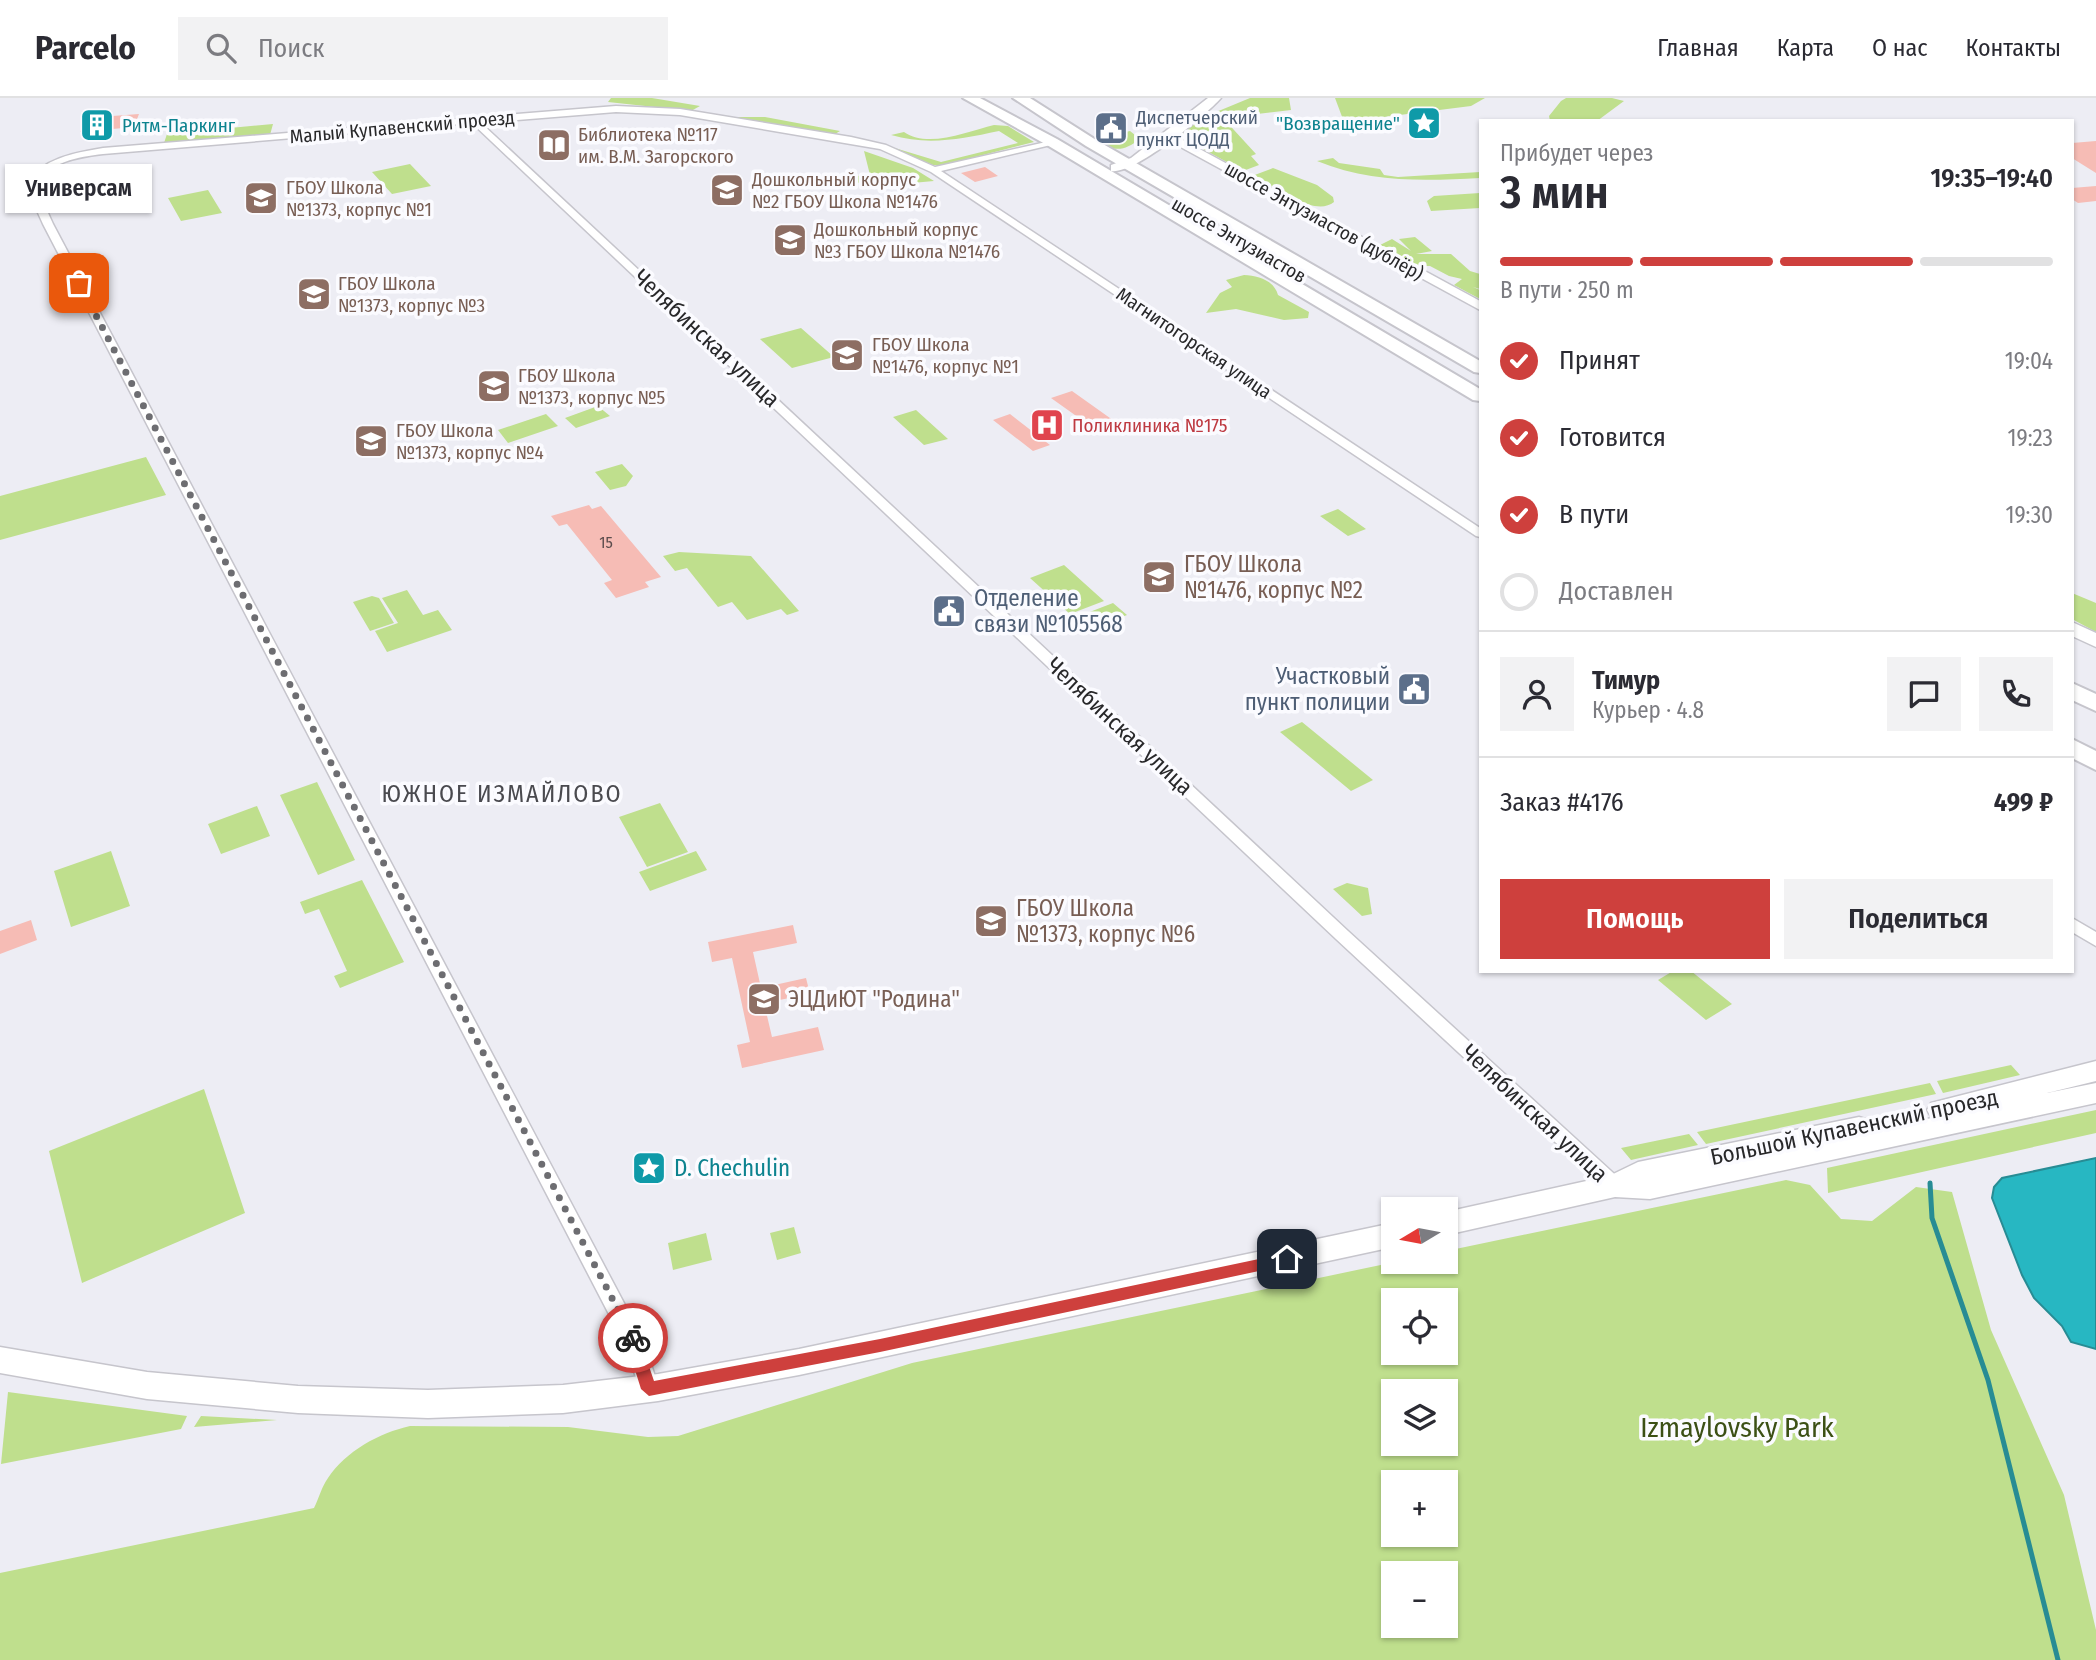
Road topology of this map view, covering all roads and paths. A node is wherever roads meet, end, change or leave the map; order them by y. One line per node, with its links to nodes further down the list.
1 (997, 98): 9 (main road, шоссе Энтузиастов)
2 (1020, 98): 9 (main road, шоссе Энтузиастов)
3 (1215, 98): 6 (main road)
4 (974, 99): 7 (main road)
5 (474, 121): 8 (street, Малый Купавенский проезд); 26 (street, Челябинская улица); 30 (street, Малый Купавенский проезд)
6 (1168, 136): 9 (main road); 11 (street, шоссе Энтузиастов (дублёр))
7 (1052, 142): 10 (street); 14 (main road)
8 (905, 155): 10 (street, Магнитогорская улица)
9 (1123, 166): 12 (main road, шоссе Энтузиастов); 13 (main road, шоссе Энтузиастов)
10 (934, 170): 15 (street, Магнитогорская улица)
11 (1479, 305)
12 (1479, 367)
13 (1479, 382)
14 (1479, 395)
15 (1479, 532)
16 (2074, 629): 17 (main road)
17 (2096, 641)
18 (2074, 691): 19 (main road)
19 (2096, 704)
20 (2074, 748): 21 (main road)
21 (2096, 762)
22 (2074, 925): 23 (street)
23 (2096, 940)
24 (2096, 1070): 26 (main road, Большой Купавенский проезд)
25 (2096, 1093): 26 (main road, Большой Купавенский проезд)
26 (1615, 1186): 27 (main road, Большой Купавенский проезд)
27 (1458, 1221)
28 (1381, 1238): 30 (main road)
29 (0, 1360): 30 (main road)
30 (649, 1389)

